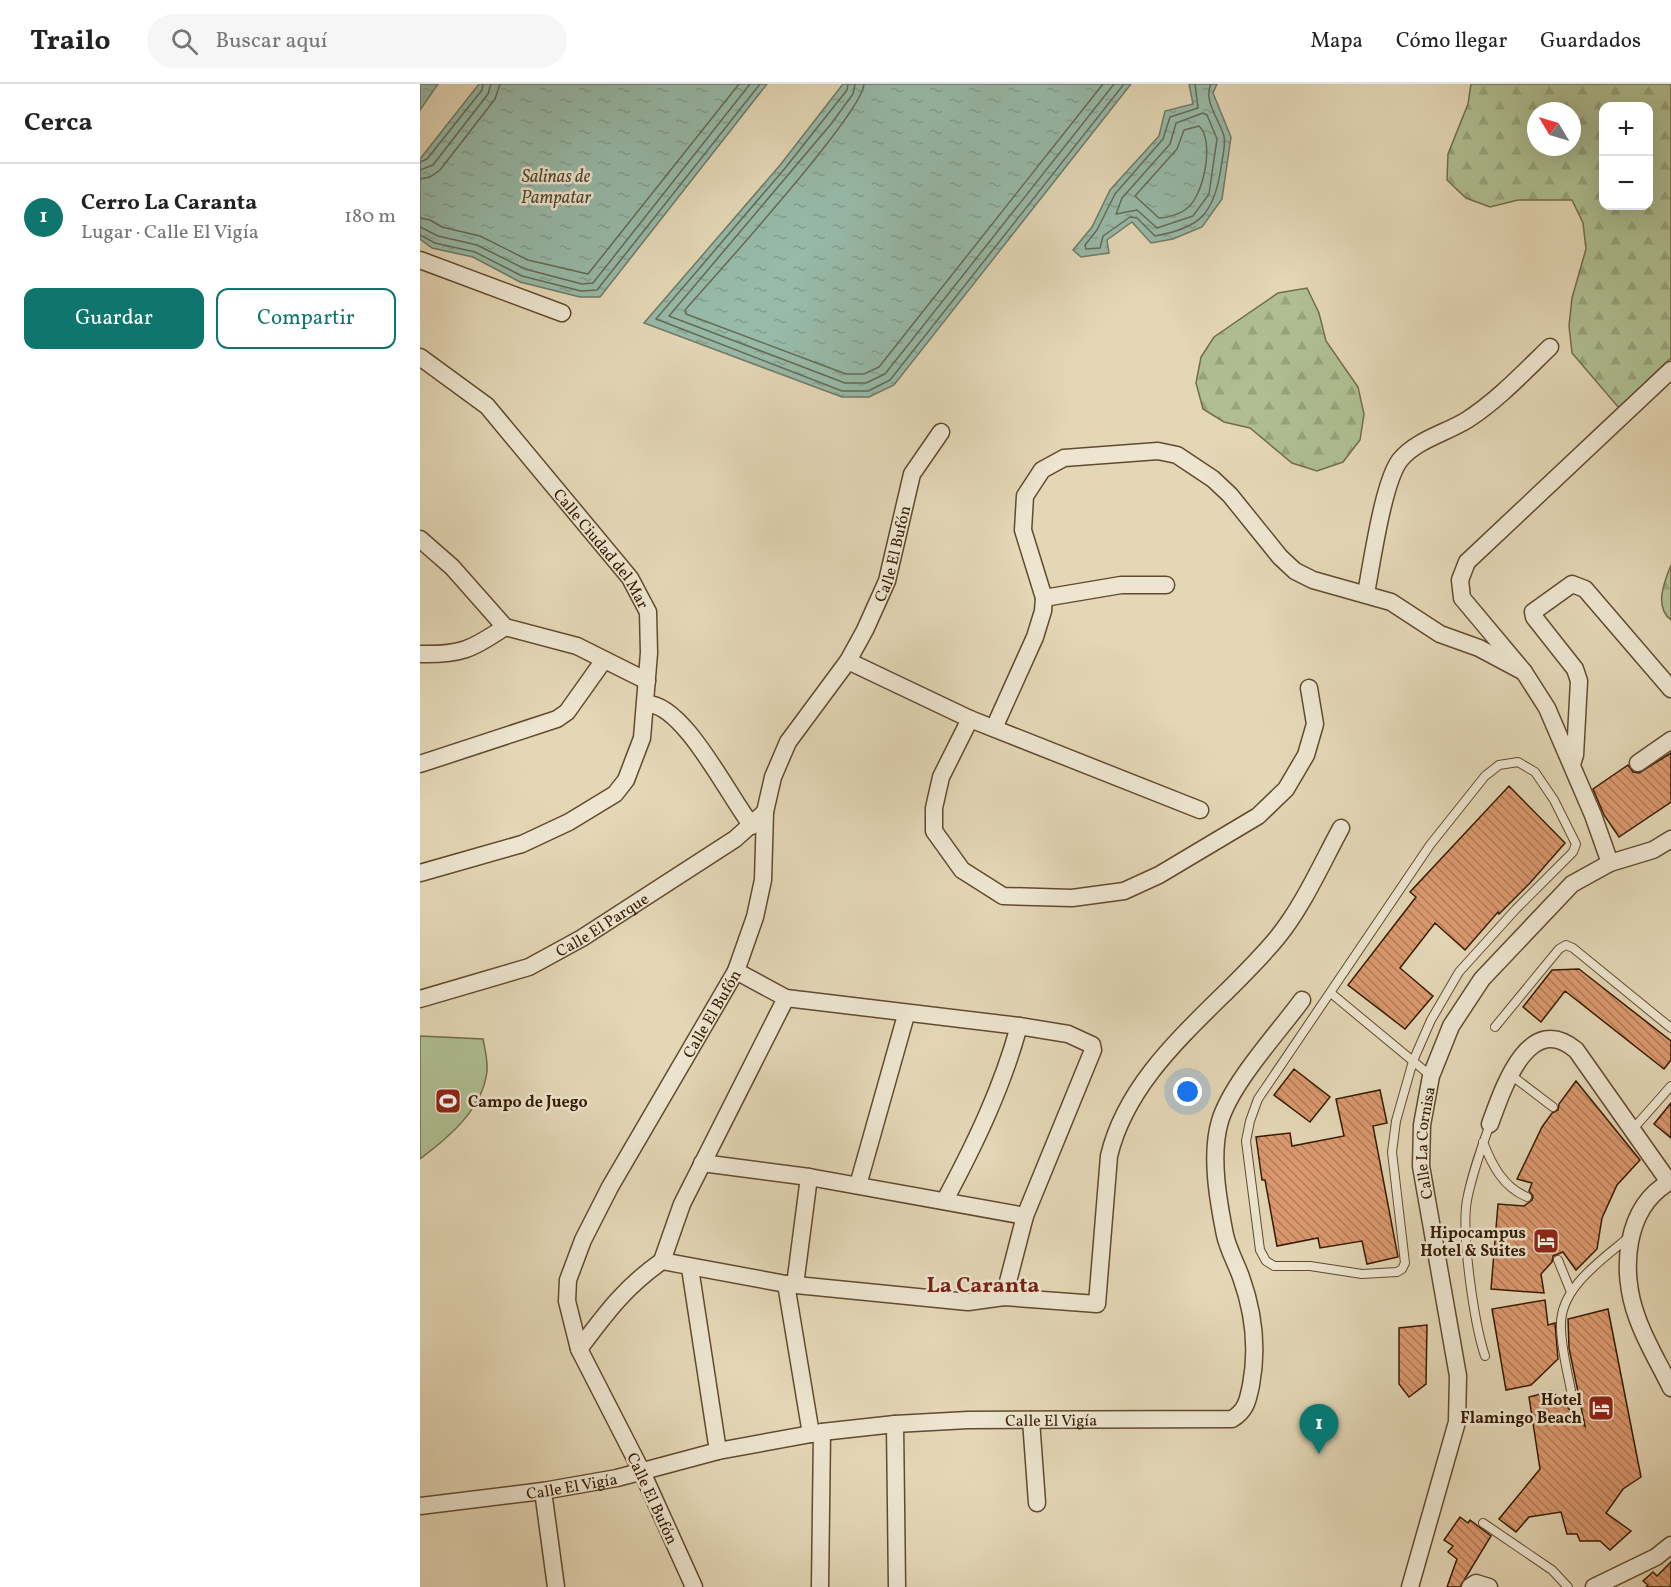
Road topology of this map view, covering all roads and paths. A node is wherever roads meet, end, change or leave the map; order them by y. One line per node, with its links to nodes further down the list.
1 (420, 260): 2 (street)
2 (562, 313)
3 (1550, 347): 9 (street)
4 (420, 357): 16 (street, Calle Ciudad del Mar)
5 (1671, 370): 15 (street)
6 (941, 432): 14 (street, Calle El Bufón)
7 (420, 539): 11 (street)
8 (1166, 585): 10 (street)
9 (1366, 593): 10 (street); 15 (street)
10 (1044, 598): 21 (street)
11 (505, 627): 12 (street); 13 (street)
12 (420, 654)
13 (604, 660): 16 (street); 24 (street)
14 (848, 661): 20 (street); 27 (street, Calle El Bufón)
15 (1524, 672): 25 (street)
16 (647, 681): 19 (street, Calle Ciudad del Mar)
17 (1309, 688): 20 (street)
18 (1671, 689): 25 (street)
19 (646, 704): 28 (street); 32 (street, Calle Ciudad del Mar)
20 (970, 719): 21 (street)
21 (994, 728): 26 (street)
22 (1671, 740): 23 (street)
23 (1638, 763)
24 (420, 764)
25 (1571, 765): 31 (street)
26 (1200, 810)
27 (765, 812): 28 (street, Calle El Parque); 33 (street, Calle El Bufón)
28 (752, 826): 36 (street, Calle El Parque)
29 (1341, 828): 63 (street)
30 (1671, 838): 31 (street, Calle La Cornisa)
31 (1610, 863): 44 (street, Calle La Cornisa)
32 (420, 873)
33 (736, 970): 35 (street); 64 (street, Calle El Bufón)
34 (1332, 994): 42 (lane); 42 (lane); 42 (lane)
35 (786, 998): 38 (street); 50 (street)
36 (420, 999)
37 (1302, 1000): 68 (street, Calle El Vigía)
38 (906, 1015): 39 (street); 53 (street)
39 (1019, 1026): 55 (street); 56 (street)
40 (1495, 1027): 41 (lane)
41 (1671, 1029)
42 (1413, 1061): 44 (lane)
43 (1511, 1075): 46 (lane); 47 (street); 48 (street)
44 (1431, 1076): 82 (street, Calle La Cornisa)
45 (1671, 1086): 48 (lane)
46 (1553, 1107)
47 (1490, 1124): 49 (lane)
48 (1633, 1129): 52 (street)
49 (1483, 1142): 54 (lane); 65 (lane)
50 (702, 1163): 51 (street); 59 (street)
51 (809, 1177): 53 (street); 61 (street)
52 (1670, 1181): 57 (street)
53 (858, 1185): 55 (street)
54 (1527, 1197)
55 (945, 1200): 56 (street)
56 (1025, 1216): 63 (street)
57 (1631, 1235): 62 (lane); 66 (street)
58 (1558, 1260): 62 (lane)
59 (662, 1261): 60 (street); 64 (street)
60 (690, 1268): 61 (street); 71 (street)
61 (791, 1284): 63 (street); 70 (street)
62 (1571, 1292): 67 (lane)
63 (1004, 1297)
64 (579, 1349): 72 (street, Calle El Bufón)
65 (1485, 1356)
66 (1671, 1388)
67 (1572, 1396)
68 (1031, 1420): 69 (street, Calle El Vigía); 74 (street)
69 (896, 1424): 70 (street, Calle El Vigía); 81 (street)
70 (816, 1433): 71 (street, Calle El Vigía); 80 (street)
71 (718, 1451): 72 (street, Calle El Vigía)
72 (642, 1472): 73 (street, Calle El Vigía); 79 (street, Calle El Bufón)
73 (543, 1491): 75 (street, Calle El Vigía); 78 (street)
74 (1037, 1503)
75 (420, 1506)
76 (1483, 1523): 85 (lane)
77 (1671, 1545): 86 (street)
78 (556, 1587)
79 (694, 1587)
80 (820, 1587)
81 (897, 1587)
82 (1410, 1587)
83 (1470, 1587): 84 (street)
84 (1488, 1587)
85 (1568, 1587)
86 (1594, 1587)

